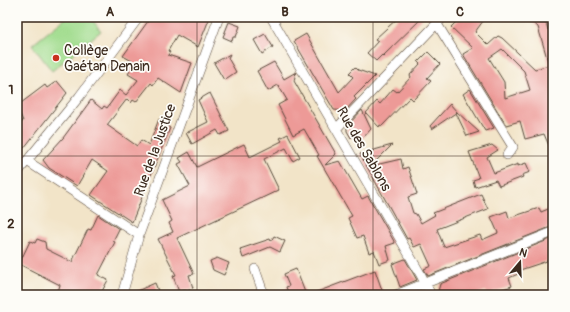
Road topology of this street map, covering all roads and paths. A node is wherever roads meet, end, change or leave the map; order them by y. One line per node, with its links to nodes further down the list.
1 (139, 17): 7 (street)
2 (219, 17): 10 (street, Rue de la Justice)
3 (271, 17): 5 (street, Rue des Sablons)
4 (440, 20): 5 (street); 6 (street)
5 (336, 130): 12 (street, Rue des Sablons)
6 (507, 155)
7 (27, 161): 8 (street); 10 (street)
8 (17, 173)
9 (553, 232): 12 (street)
10 (139, 235): 13 (street, Rue de la Justice)
11 (255, 269): 14 (street)
12 (426, 284): 15 (street); 16 (street, Rue des Sablons)
13 (122, 295)
14 (264, 295)
15 (396, 295)
16 (431, 295)

